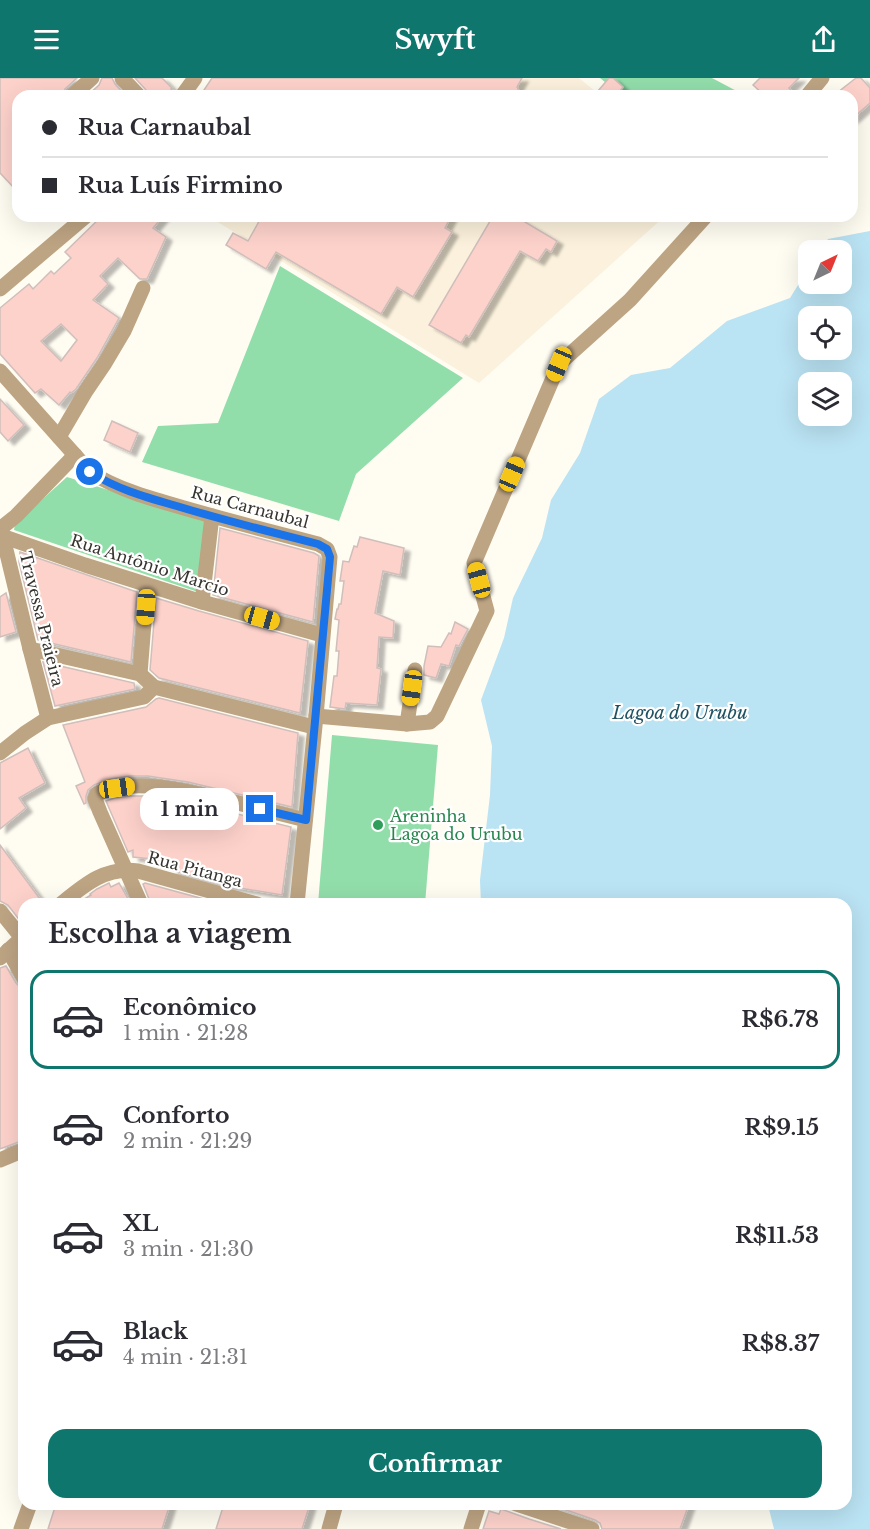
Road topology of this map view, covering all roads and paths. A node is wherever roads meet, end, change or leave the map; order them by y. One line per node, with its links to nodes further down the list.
1 (92, 78): 4 (street)
2 (122, 78): 5 (street)
3 (822, 78): 6 (street)
4 (79, 90)
5 (133, 90)
6 (812, 90)
7 (79, 222): 10 (street)
8 (701, 222): 25 (street)
9 (143, 288): 12 (street)
10 (0, 289)
11 (0, 371): 12 (street, Rua Carnaubal)
12 (59, 437): 13 (street, Rua Carnaubal)
13 (75, 455): 14 (street, Rua Carnaubal); 15 (street)
14 (212, 516): 17 (street); 18 (street, Rua Carnaubal)
15 (1, 531): 16 (street, Rua Antônio Marcio); 19 (street, Travessa Praieira)
16 (147, 585): 17 (street, Rua Antônio Marcio); 21 (street)
17 (202, 602): 18 (street, Rua Antônio Marcio)
18 (322, 635): 24 (street, Rua Carnaubal)
19 (30, 649): 21 (street); 23 (street, Travessa Praieira)
20 (415, 670): 25 (street)
21 (140, 674): 22 (street)
22 (154, 687): 23 (street); 24 (street)
23 (48, 718): 26 (street)
24 (315, 721): 25 (street); 27 (street, Rua Carnaubal)
25 (407, 724)
26 (0, 753)
27 (306, 820): 28 (street); 32 (street, Rua Carnaubal)
28 (125, 869): 29 (street, Rua Pitanga); 30 (street); 31 (street, Rua Pitanga)
29 (69, 898)
30 (138, 898)
31 (235, 898)
32 (298, 898)
33 (0, 911): 34 (street)
34 (18, 931)
35 (18, 941): 36 (street)
36 (4, 954): 37 (street)
37 (18, 971)
38 (18, 1152): 39 (street)
39 (0, 1160)
40 (28, 1510): 44 (street)
41 (334, 1510): 45 (street)
42 (477, 1510): 46 (street)
43 (534, 1510): 47 (street)
44 (21, 1529)
45 (329, 1529)
46 (471, 1529)
47 (592, 1529)

